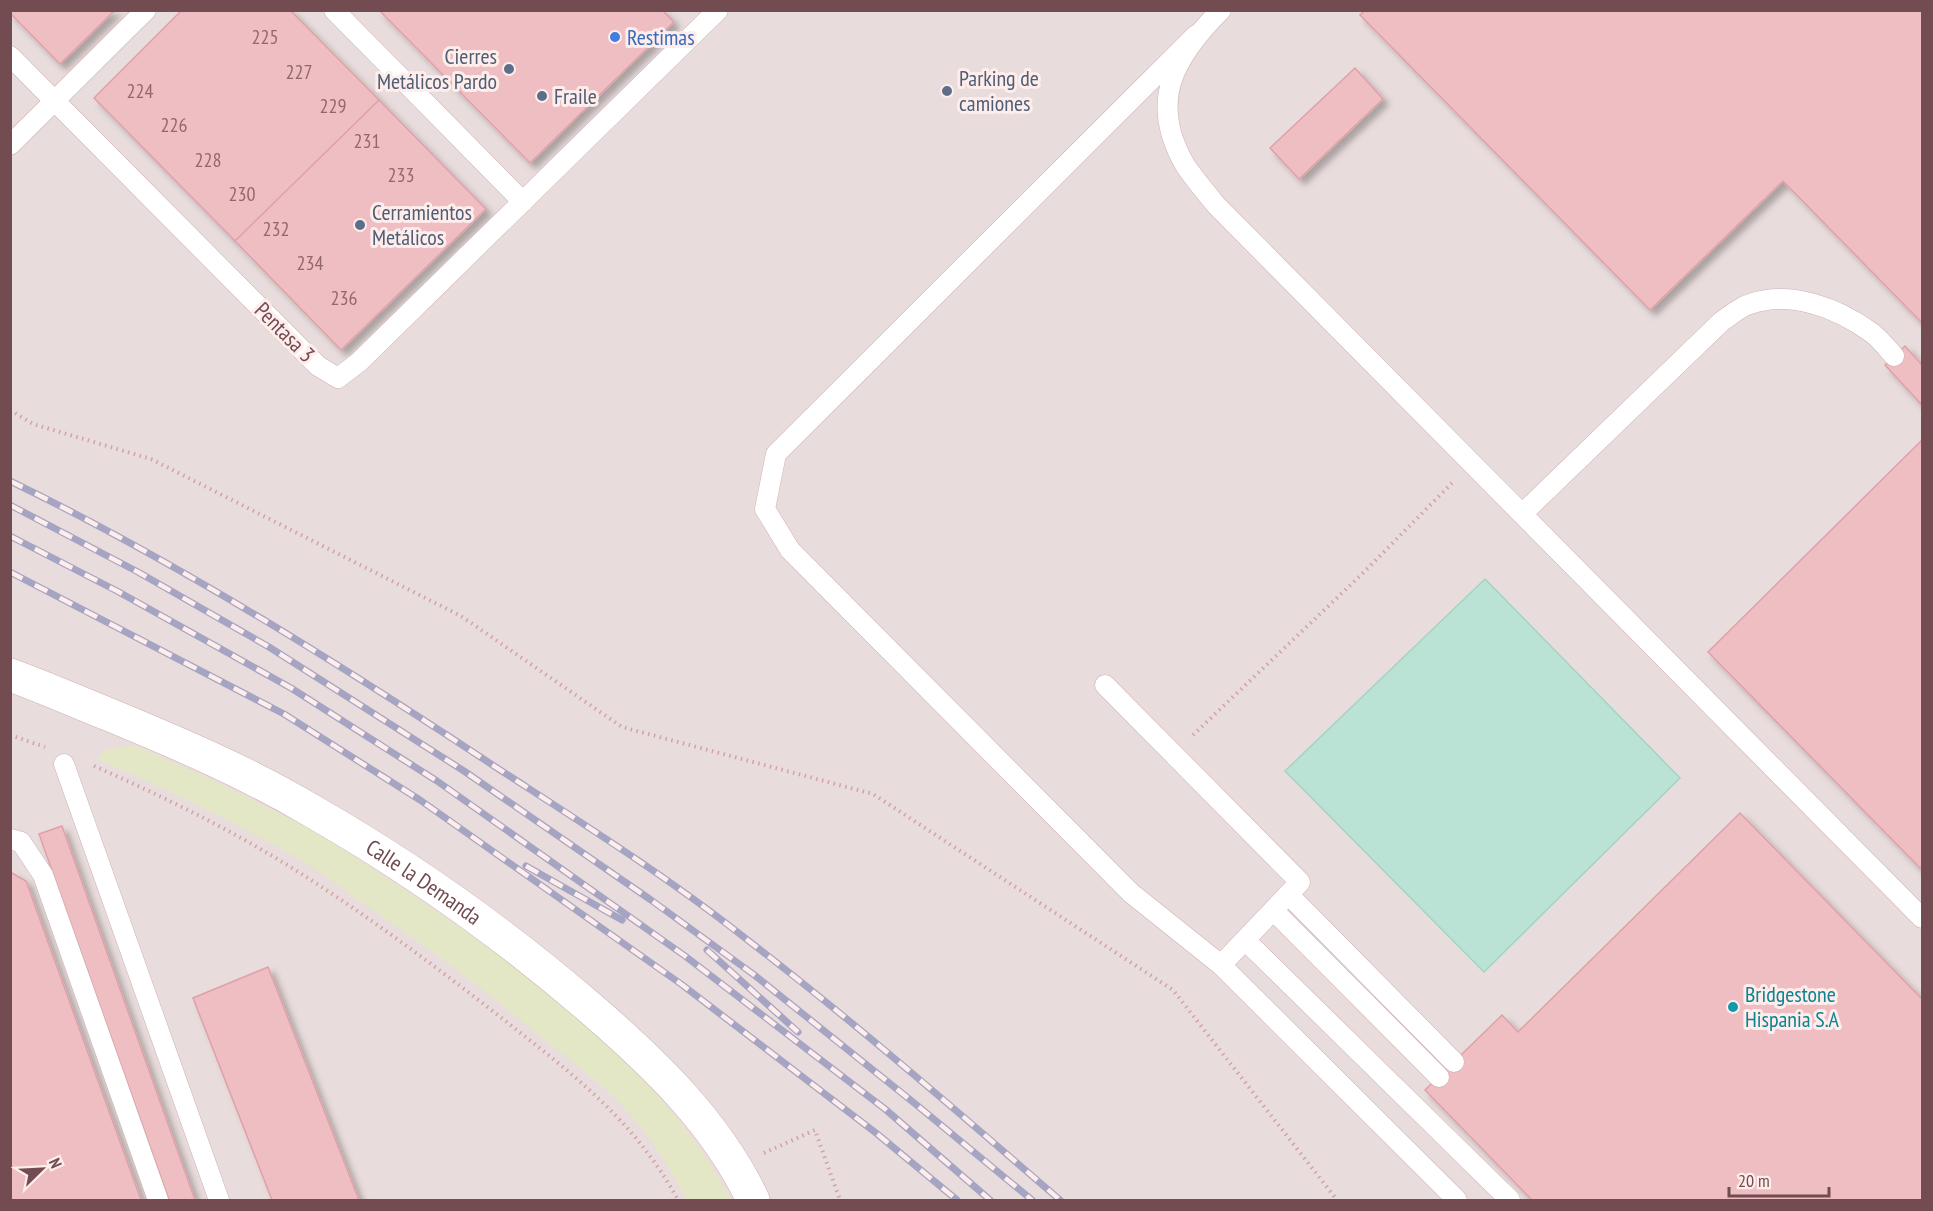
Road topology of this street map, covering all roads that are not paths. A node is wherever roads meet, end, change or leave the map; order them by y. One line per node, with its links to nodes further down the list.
1 (146, 10): 7 (lane)
2 (334, 10): 9 (lane)
3 (1221, 10): 5 (lane)
4 (712, 12): 9 (lane, Pentasa 3)
5 (1196, 35): 11 (lane); 20 (lane)
6 (10, 56): 7 (lane, Pentasa 3)
7 (55, 101): 8 (lane); 9 (lane, Pentasa 3)
8 (10, 145)
9 (523, 202)
10 (1894, 356): 11 (lane)
11 (1522, 514): 18 (lane)
12 (10, 675): 25 (street, Calle la Demanda)
13 (1105, 685): 16 (lane)
14 (60, 757): 24 (lane)
15 (10, 839): 23 (lane)
16 (1288, 894): 17 (lane); 21 (lane)
17 (1274, 910): 19 (lane); 22 (lane)
18 (1923, 918)
19 (1245, 940): 20 (lane); 27 (lane)
20 (1221, 965): 26 (lane)
21 (1454, 1062)
22 (1438, 1077)
23 (158, 1200)
24 (219, 1200)
25 (753, 1200)
26 (1457, 1200)
27 (1510, 1200)

